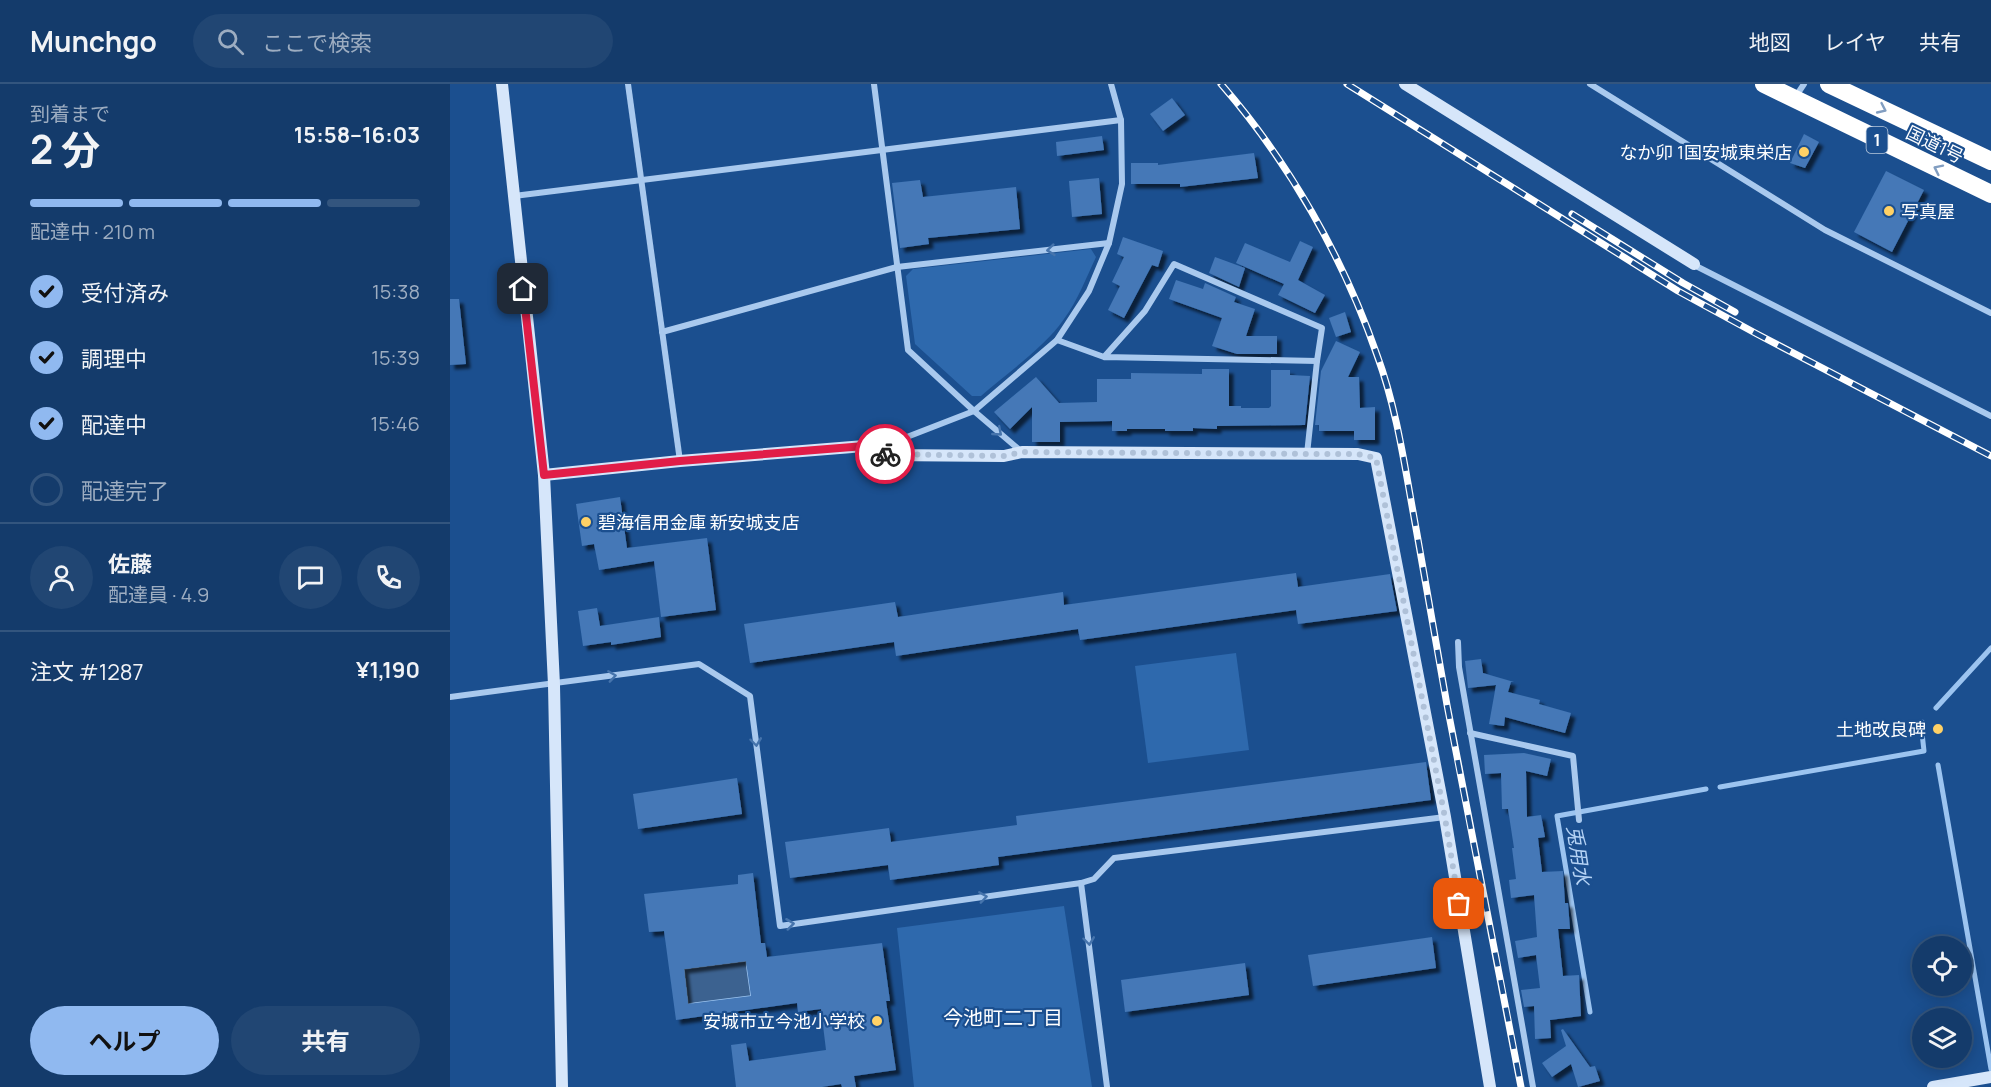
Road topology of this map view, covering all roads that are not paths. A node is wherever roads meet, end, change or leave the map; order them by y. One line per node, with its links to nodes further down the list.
1 (502, 84): 15 (street)
2 (628, 84): 13 (street)
3 (874, 84): 11 (street)
4 (1111, 84): 10 (street)
5 (1405, 84): 17 (street)
6 (1590, 84): 19 (street)
7 (1764, 84): 9 (highway, 国道1号 / 1)
8 (1829, 84): 12 (highway, 国道1号 / 1, one-way to 12)
9 (1799, 92): 14 (highway, 国道1号 / 1, one-way to 9)
10 (1121, 120): 11 (street); 16 (street)
11 (883, 150): 13 (street); 18 (street)
12 (1991, 161)
13 (641, 180): 15 (street); 20 (street)
14 (1991, 194)
15 (513, 196): 30 (street)
16 (1109, 243): 18 (street, one-way to 18); 21 (street)
17 (1694, 264): 25 (street)
18 (897, 267): 20 (street); 24 (street)
19 (1991, 313)
20 (662, 332): 29 (street)
21 (1057, 340): 22 (street); 24 (street)
22 (1104, 357): 23 (street); 23 (street)
23 (1317, 361): 28 (street)
24 (974, 411): 26 (street); 27 (street, one-way to 27)
25 (1991, 416)
26 (877, 445): 27 (street); 29 (street)
27 (1023, 452): 28 (street)
28 (1306, 454): 35 (street)
29 (680, 461): 30 (street)
30 (544, 475): 32 (street)
31 (1458, 642): 34 (street)
32 (554, 685): 33 (street); 37 (street, one-way to 37); 39 (street)
33 (450, 697)
34 (1470, 733): 36 (street); 42 (street)
35 (1445, 818): 37 (street); 41 (street)
36 (1579, 820)
37 (1081, 883): 40 (street, one-way to 40)
38 (1991, 1077): 43 (street)
39 (562, 1087)
40 (1107, 1087)
41 (1490, 1087)
42 (1533, 1087)
43 (1933, 1087)

